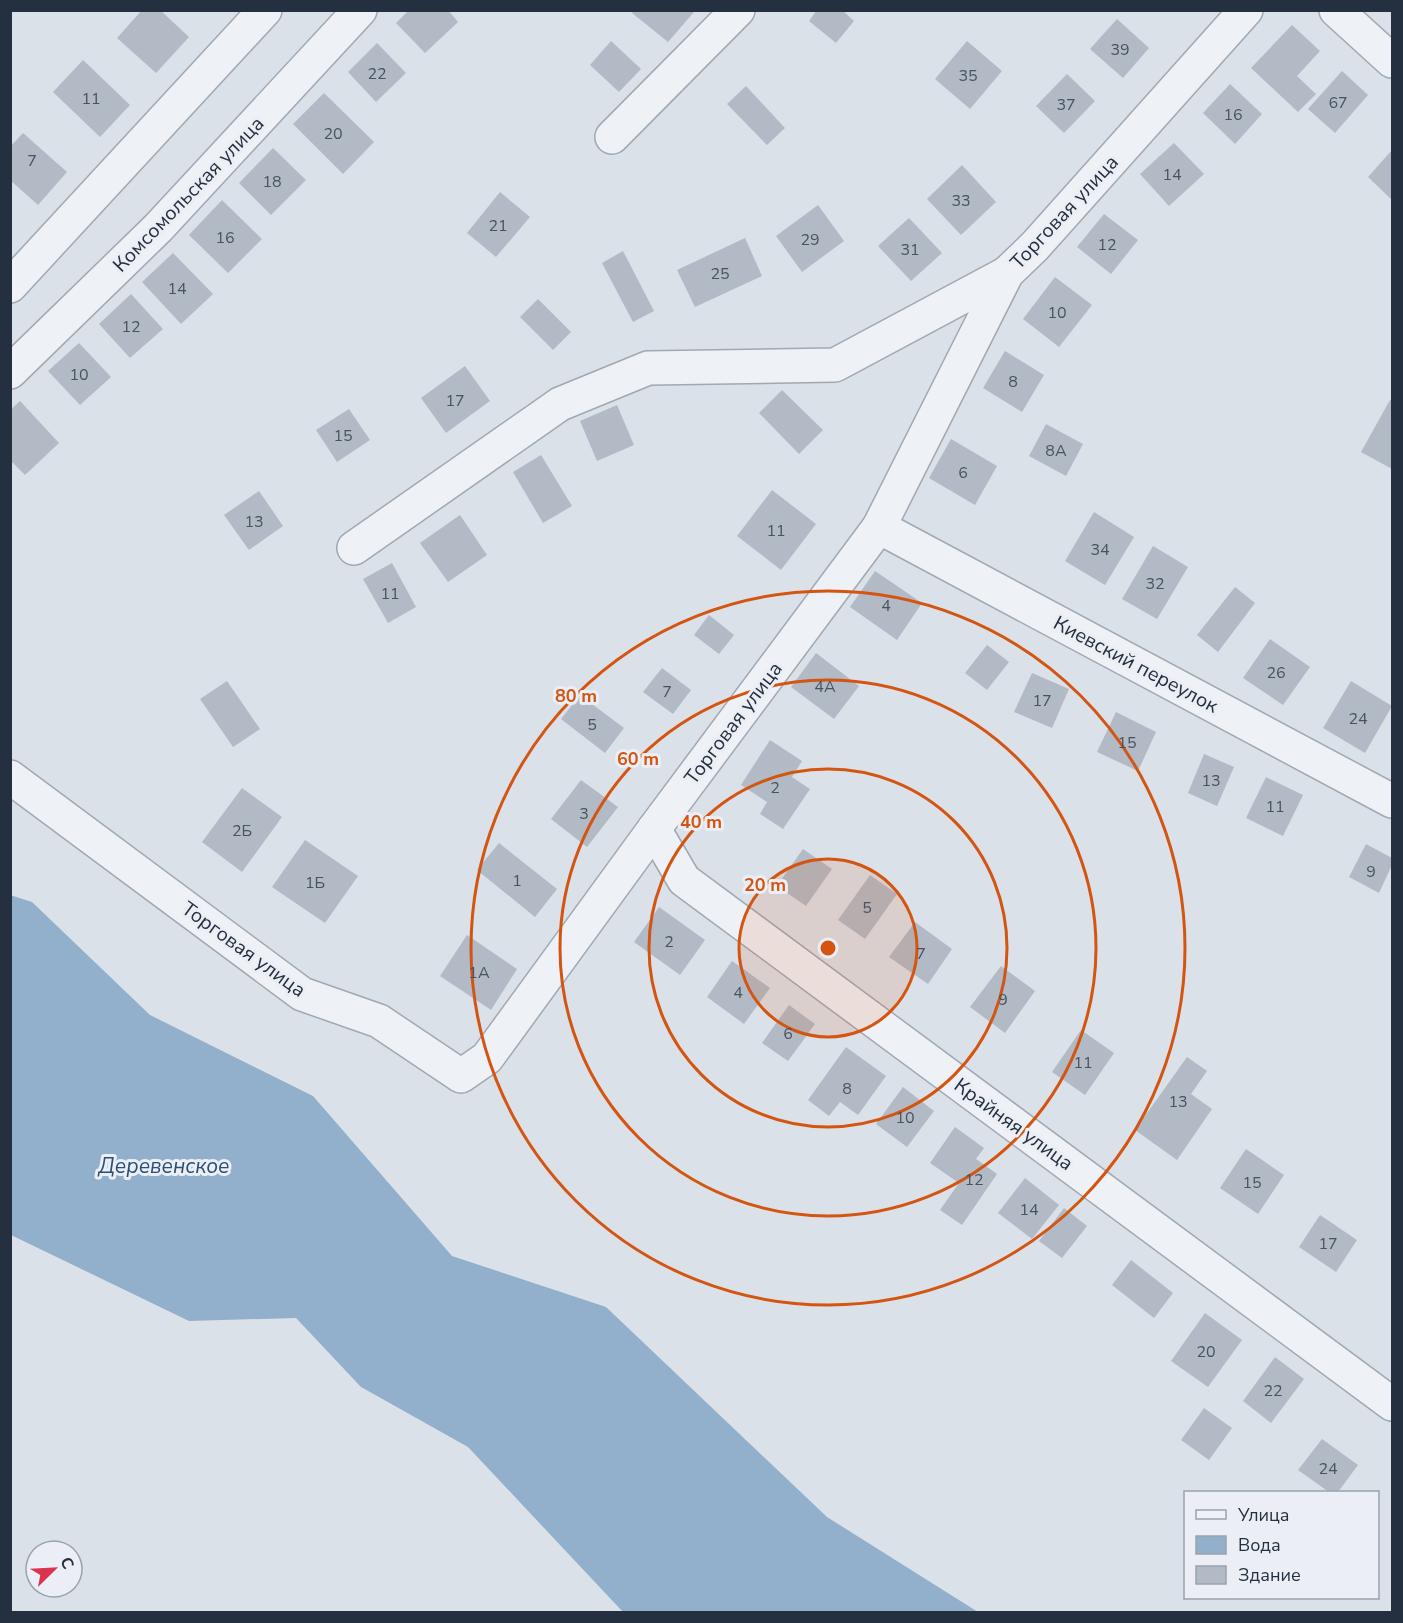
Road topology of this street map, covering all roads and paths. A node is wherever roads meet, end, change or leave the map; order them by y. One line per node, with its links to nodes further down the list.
1 (265, 10): 9 (street)
2 (360, 10): 10 (street, Комсомольская улица)
3 (738, 10): 7 (street)
4 (1246, 10): 8 (street, Торговая улица)
5 (1341, 12): 6 (street)
6 (1392, 62)
7 (612, 137)
8 (1007, 273): 11 (street, Торговая улица); 12 (street)
9 (10, 286)
10 (10, 372)
11 (879, 527): 14 (street, Киевский переулок); 15 (street, Торговая улица)
12 (354, 548)
13 (10, 777): 15 (street, Торговая улица)
14 (1392, 801)
15 (654, 829): 16 (street, Крайняя улица)
16 (1392, 1404)

